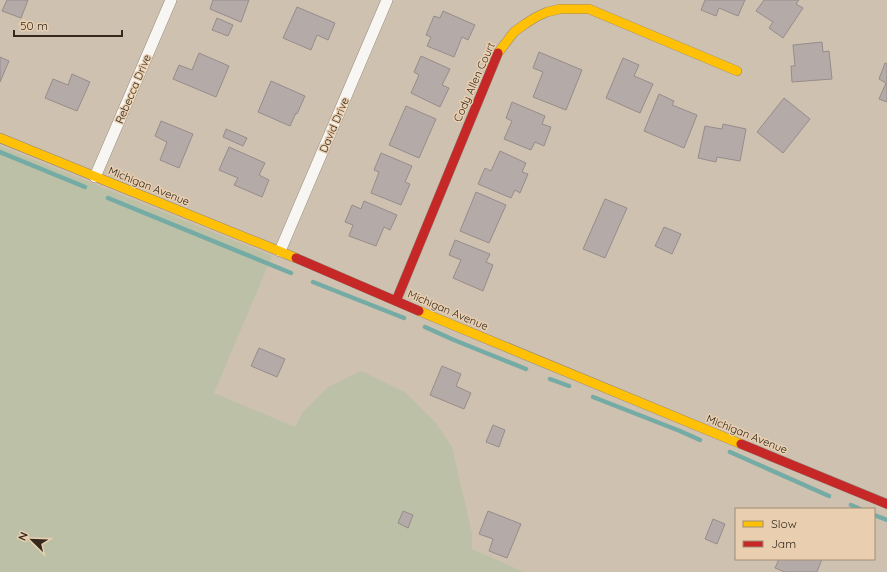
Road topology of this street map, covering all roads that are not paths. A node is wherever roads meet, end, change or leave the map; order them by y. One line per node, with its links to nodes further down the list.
1 (170, 0): 5 (street, Rebecca Drive)
2 (387, 0): 6 (street, David Drive)
3 (737, 71): 7 (street, Cody Allen Court)
4 (0, 138): 5 (street, Michigan Avenue)
5 (95, 177): 6 (street, Michigan Avenue)
6 (280, 251): 7 (street, Michigan Avenue)
7 (396, 301): 8 (street, Michigan Avenue)
8 (887, 504)

